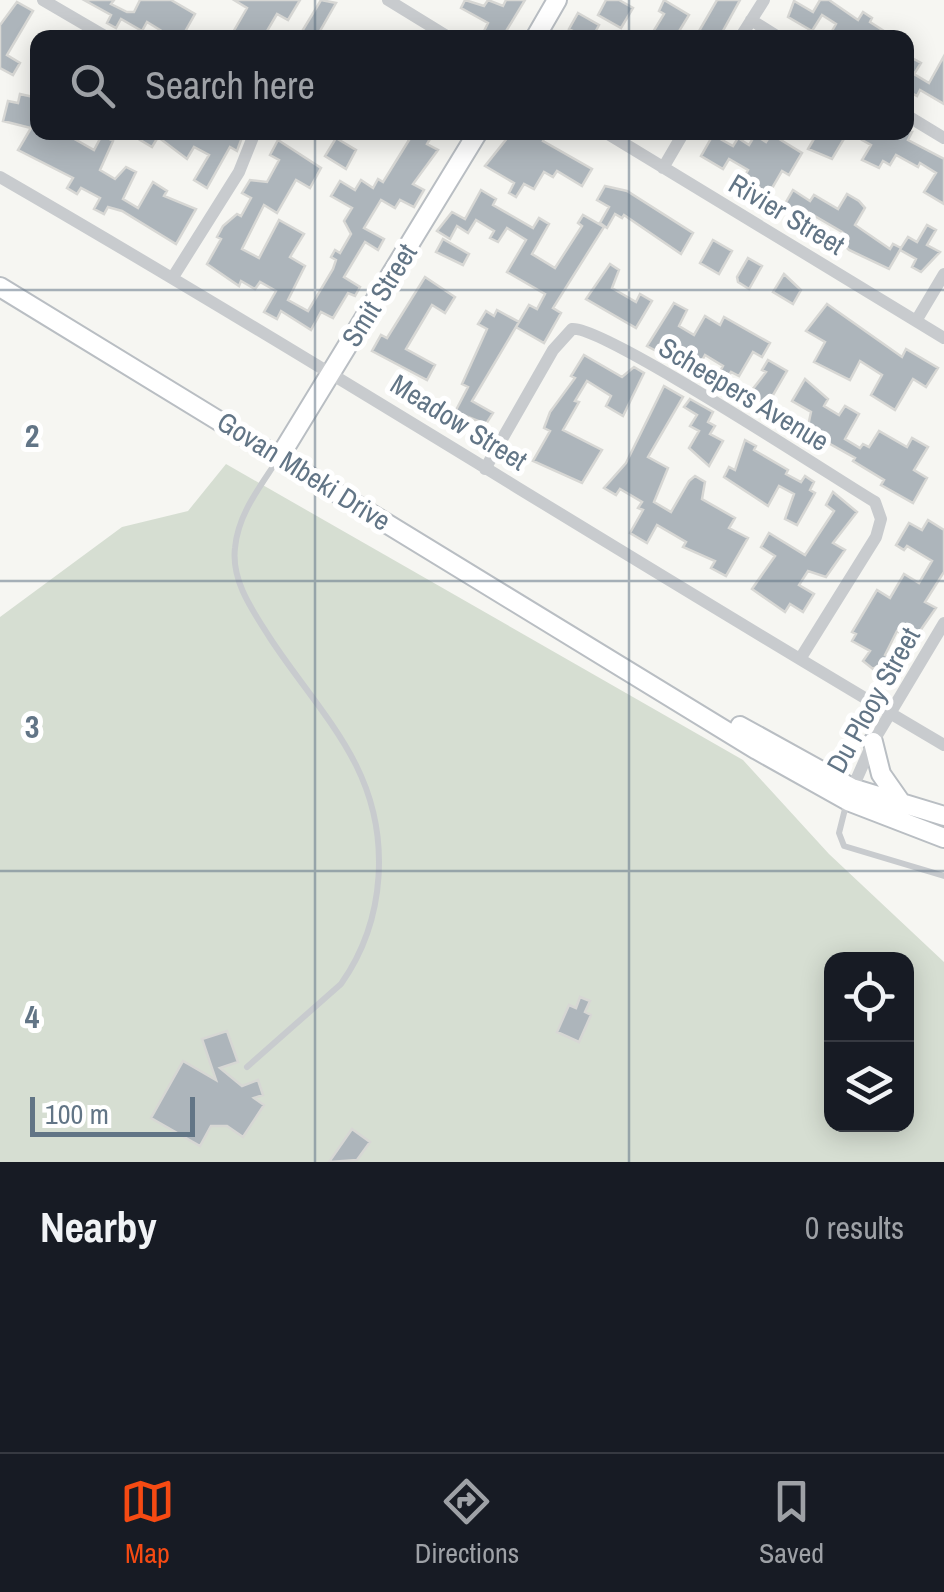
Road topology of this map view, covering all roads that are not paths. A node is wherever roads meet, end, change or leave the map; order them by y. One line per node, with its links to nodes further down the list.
1 (43, 0): 6 (street)
2 (388, 0): 7 (street)
3 (557, 0): 8 (main road)
4 (764, 0): 5 (street)
5 (751, 20): 9 (street); 10 (street)
6 (94, 30)
7 (437, 30)
8 (540, 30)
9 (745, 30)
10 (767, 30)
11 (914, 120): 12 (street)
12 (944, 138)
13 (252, 140): 20 (street)
14 (473, 140): 24 (main road, Smit Street)
15 (618, 140): 17 (street, Rivier Street)
16 (679, 140): 17 (street)
17 (663, 168): 22 (street, Rivier Street)
18 (0, 177): 20 (street, Meadow Street)
19 (944, 274): 22 (street)
20 (173, 277): 24 (street, Meadow Street)
21 (0, 288): 25 (main road, Govan Mbeki Drive)
22 (916, 321): 23 (street, Rivier Street)
23 (944, 338)
24 (332, 371): 25 (main road, Smit Street); 26 (street, Meadow Street)
25 (280, 456): 32 (main road, Govan Mbeki Drive); 37 (lane)
26 (485, 469): 28 (street, Meadow Street); 28 (street, Scheepers Avenue)
27 (944, 623): 29 (street, Du Plooy Street)
28 (800, 659): 29 (street, Meadow Street)
29 (889, 713): 30 (street, Du Plooy Street); 31 (street, Meadow Street)
30 (873, 742): 32 (street, Du Plooy Street); 33 (main road)
31 (944, 745)
32 (850, 794): 33 (main road, Govan Mbeki Drive); 35 (main road, Govan Mbeki Drive); 36 (lane)
33 (904, 806): 34 (main road, Govan Mbeki Drive)
34 (944, 816)
35 (944, 838)
36 (944, 876)
37 (247, 1067)

